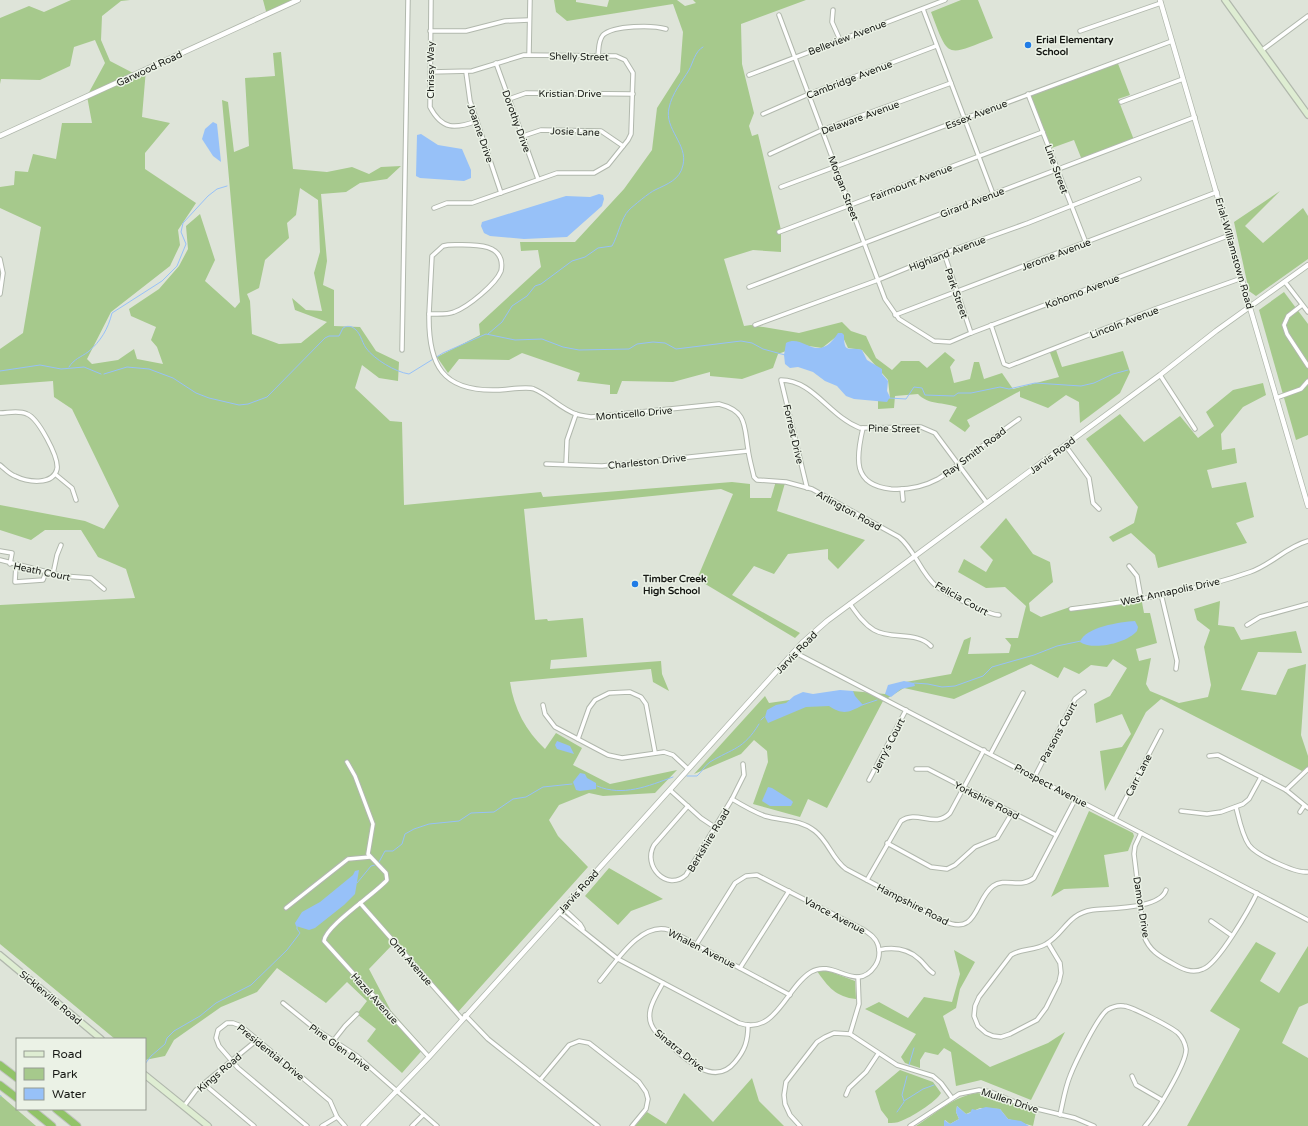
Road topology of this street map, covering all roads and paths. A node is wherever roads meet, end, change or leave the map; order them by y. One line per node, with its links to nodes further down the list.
1 (298, 0): 41 (street, Garwood Road)
2 (408, 0): 79 (street)
3 (431, 0): 14 (street, Chrissy Way)
4 (530, 0): 12 (street)
5 (946, 0): 8 (street, Belleview Avenue)
6 (1225, 0): 19 (main road)
7 (1161, 1): 15 (street); 17 (street, Erial-Williamstown Road)
8 (923, 9): 16 (street, Belleview Avenue); 18 (street)
9 (833, 10): 16 (street)
10 (779, 15): 22 (street, Morgan Street)
11 (1308, 16): 19 (street)
12 (529, 20): 14 (street); 20 (street)
13 (666, 29): 21 (street)
14 (430, 31): 24 (street, Chrissy Way)
15 (1080, 31)
16 (840, 40): 22 (street, Belleview Avenue)
17 (1172, 41): 27 (street, Erial-Williamstown Road); 31 (street, Essex Avenue)
18 (936, 46): 28 (street); 30 (street, Cambridge Avenue)
19 (1261, 50): 35 (main road)
20 (529, 55): 21 (street, Shelly Street); 23 (street, Shelly Street)
21 (598, 56): 29 (street, Shelly Street)
22 (795, 57): 26 (street, Belleview Avenue); 30 (street, Morgan Street)
23 (496, 64): 25 (street, Shelly Street); 32 (street, Dorothy Drive)
24 (430, 72): 25 (street, Shelly Street); 38 (street, Chrissy Way)
25 (466, 72): 38 (street, Joanne Drive)
26 (749, 75)
27 (1183, 79): 33 (street); 36 (street, Erial-Williamstown Road)
28 (951, 83): 37 (street); 39 (street, Delaware Avenue)
29 (633, 94): 32 (street, Kristian Drive); 43 (street, Shelly Street)
30 (809, 94): 34 (street, Cambridge Avenue); 39 (street, Morgan Street)
31 (1028, 94): 37 (street, Essex Avenue); 40 (street, Line Street)
32 (509, 99): 42 (street, Dorothy Drive)
33 (1121, 102)
34 (763, 114)
35 (1308, 115)
36 (1195, 117): 47 (street, Girard Avenue); 51 (street, Erial-Williamstown Road)
37 (963, 119): 45 (street); 46 (street, Essex Avenue)
38 (477, 121): 52 (street, Joanne Drive)
39 (822, 130): 44 (street, Delaware Avenue); 46 (street, Morgan Street)
40 (1043, 132): 45 (street, Fairmount Avenue); 47 (street, Line Street)
41 (0, 136)
42 (523, 136): 43 (street, Josie Lane); 49 (street, Dorothy Drive)
43 (623, 146): 49 (street, Shelly Street)
44 (770, 154)
45 (979, 156): 53 (street); 54 (street, Fairmount Avenue)
46 (835, 168): 50 (street, Essex Avenue); 54 (street, Morgan Street)
47 (1057, 169): 53 (street, Girard Avenue); 55 (street, Line Street)
48 (1139, 179): 55 (street, Highland Avenue)
49 (538, 180): 52 (street, Shelly Street)
50 (781, 187)
51 (1217, 192): 58 (street, Erial-Williamstown Road); 60 (street, Jerome Avenue)
52 (501, 193): 56 (street, Shelly Street)
53 (993, 194): 59 (street, Girard Avenue)
54 (850, 204): 57 (street, Fairmount Avenue); 59 (street, Morgan Street)
55 (1070, 206): 60 (street, Line Street); 61 (street, Highland Avenue)
56 (434, 208)
57 (779, 232)
58 (1230, 235): 64 (street, Erial-Williamstown Road); 76 (street, Kohomo Avenue)
59 (864, 243): 65 (street, Morgan Street); 67 (street, Girard Avenue)
60 (1086, 243): 68 (street, Jerome Avenue)
61 (944, 252): 65 (street, Highland Avenue); 68 (street, Park Street)
62 (0, 259): 69 (street)
63 (1308, 266): 66 (street, Jarvis Road)
64 (1242, 278): 71 (street, Erial-Williamstown Road); 76 (street, Lincoln Avenue)
65 (878, 280): 74 (street, Morgan Street); 75 (street, Highland Avenue)
66 (1285, 282): 70 (street); 71 (street, Jarvis Road)
67 (749, 287)
68 (957, 292): 74 (street, Jerome Avenue); 77 (street, Park Street)
69 (0, 294)
70 (1302, 304): 72 (street); 80 (street)
71 (1250, 307): 81 (street, Jarvis Road); 84 (street, Erial-Williamstown Road)
72 (1308, 312)
73 (429, 314): 73 (street, Monticello Drive); 86 (street, Monticello Drive)
74 (894, 315): 78 (street, Morgan Street)
75 (755, 325)
76 (991, 325): 77 (street, Kohomo Avenue)
77 (971, 333): 78 (street, Kohomo Avenue)
78 (934, 341)
79 (402, 350)
80 (1308, 366)
81 (1160, 375): 89 (street); 90 (street, Jarvis Road)
82 (782, 380): 88 (street, Pine Street); 97 (street, Forrest Drive)
83 (1308, 381): 84 (street)
84 (1276, 398): 102 (street, Erial-Williamstown Road)
85 (0, 413): 96 (street)
86 (576, 414): 91 (street, Monticello Drive); 93 (street)
87 (1019, 419): 94 (street, Ray Smith Road)
88 (863, 428): 94 (street, Pine Street); 98 (street, Ray Smith Road)
89 (1195, 429)
90 (1065, 445): 101 (street, Jarvis Road); 103 (street)
91 (748, 451): 93 (street, Charleston Drive); 97 (street, Arlington Road)
92 (546, 464): 93 (street, Charleston Drive)
93 (566, 464)
94 (958, 464): 98 (street, Ray Smith Road); 101 (street, Pine Street)
95 (0, 465): 96 (street)
96 (55, 474): 99 (street)
97 (807, 488): 107 (street, Arlington Road)
98 (902, 490): 100 (street)
99 (76, 500)
100 (903, 500)
101 (987, 503): 107 (street, Jarvis Road)
102 (1308, 506)
103 (1099, 509)
104 (1308, 541): 115 (street, West Annapolis Drive)
105 (61, 545): 113 (street)
106 (0, 551): 109 (street)
107 (915, 556): 117 (street, Jarvis Road); 120 (street, Felicia Court)
108 (0, 560): 109 (street, Heath Court)
109 (10, 564): 110 (street, Heath Court)
110 (16, 566): 112 (street, Heath Court); 112 (street)
111 (1129, 566): 116 (street)
112 (46, 572): 113 (street, Heath Court)
113 (53, 574): 114 (street, Heath Court)
114 (104, 589)
115 (1161, 594): 116 (street, West Annapolis Drive); 124 (street)
116 (1141, 598): 119 (street, West Annapolis Drive)
117 (850, 604): 122 (street); 123 (street, Jarvis Road)
118 (1308, 604): 121 (street)
119 (1071, 609)
120 (999, 615)
121 (1247, 625)
122 (931, 646)
123 (794, 652): 128 (street, Prospect Avenue); 137 (street, Jarvis Road)
124 (1176, 669)
125 (1084, 692): 140 (street, Parsons Court)
126 (1023, 693): 133 (street)
127 (543, 705): 130 (street)
128 (906, 710): 131 (street, Prospect Avenue); 142 (street, Jerry's Court)
129 (1161, 730): 154 (street, Carr Lane)
130 (578, 739): 132 (street); 132 (street)
131 (984, 750): 133 (street, Prospect Avenue); 143 (street)
132 (655, 752): 137 (street)
133 (991, 753): 140 (street, Prospect Avenue)
134 (1209, 756): 141 (street)
135 (347, 762): 159 (street)
136 (742, 764): 147 (street, Berkshire Road)
137 (688, 769): 144 (street, Jarvis Road)
138 (916, 769): 143 (street, Yorkshire Road)
139 (1308, 769): 145 (street)
140 (1035, 776): 146 (street, Prospect Avenue)
141 (1261, 777): 145 (street); 149 (street)
142 (869, 780)
143 (964, 788): 153 (street, Yorkshire Road); 158 (street)
144 (670, 790): 148 (street); 168 (street, Jarvis Road)
145 (1286, 790): 150 (street)
146 (1076, 798): 154 (street, Prospect Avenue); 157 (street, Hampshire Road)
147 (732, 799): 155 (street, Berkshire Road); 161 (street, Hampshire Road)
148 (688, 806): 155 (street); 155 (street, Berkshire Road)
149 (1236, 807): 151 (street); 160 (street)
150 (1306, 807): 152 (street)
151 (1181, 812)
152 (1300, 812)
153 (1012, 813): 157 (street, Yorkshire Road); 158 (street)
154 (1115, 819): 156 (street, Prospect Avenue)
155 (716, 828)
156 (1141, 833): 164 (street, Prospect Avenue); 166 (street, Damon Drive)
157 (1056, 836): 161 (street, Hampshire Road)
158 (887, 843): 161 (street)
159 (370, 857): 165 (street); 167 (street)
160 (1307, 872)
161 (868, 880)
162 (1166, 890): 166 (street)
163 (789, 891): 175 (street, Vance Avenue); 176 (street, Vance Avenue); 179 (street)
164 (1258, 893): 170 (street, Prospect Avenue); 173 (street, Damon Drive)
165 (360, 903): 187 (street, Orth Avenue); 194 (street, Hazel Avenue)
166 (1140, 905): 173 (street, Damon Drive); 174 (street)
167 (286, 908)
168 (563, 908): 169 (street, Jarvis Road); 172 (street)
169 (559, 912): 172 (street); 187 (street, Jarvis Road)
170 (1308, 920)
171 (1211, 921): 173 (street)
172 (582, 929): 178 (street)
173 (1231, 935)
174 (1048, 943): 174 (street)
175 (696, 945): 178 (street, Whalen Avenue); 179 (street, Whalen Avenue)
176 (879, 950): 180 (street); 181 (street)
177 (0, 955): 190 (main road, Sicklerville Road)
178 (618, 959): 182 (street, Whalen Avenue); 183 (street)
179 (740, 968): 184 (street, Whalen Avenue)
180 (933, 973)
181 (858, 977): 184 (street); 189 (street)
182 (600, 981)
183 (663, 984): 188 (street); 188 (street, Sinatra Drive)
184 (790, 995): 188 (street)
185 (283, 1003): 192 (street, Pine Glen Drive)
186 (357, 1014): 192 (street)
187 (464, 1017): 194 (street, Jarvis Road); 200 (street, Orth Avenue)
188 (748, 1025)
189 (850, 1034): 193 (street); 226 (street)
190 (101, 1038)
191 (257, 1040): 195 (street, Kings Road); 195 (street, Presidential Drive); 213 (street, Presidential Drive)
192 (334, 1040): 203 (street, Pine Glen Drive)
193 (878, 1054): 204 (street); 206 (street)
194 (428, 1057): 203 (street, Jarvis Road)
195 (231, 1061): 201 (street, Kings Road); 218 (street, Presidential Drive)
196 (0, 1065): 199 (highway)
197 (146, 1076): 208 (main road)
198 (1132, 1076): 207 (street)
199 (16, 1077)
200 (540, 1080): 224 (street, Orth Avenue); 225 (street)
201 (204, 1084): 208 (street, Kings Road); 217 (street)
202 (0, 1085): 205 (highway)
203 (396, 1091): 211 (street, Pine Glen Drive); 221 (street, Jarvis Road)
204 (846, 1096)
205 (16, 1097)
206 (952, 1098): 212 (street, Mullen Drive); 227 (street, Mullen Drive)
207 (1162, 1100): 212 (street); 229 (street)
208 (184, 1106): 216 (main road)
209 (32, 1110): 214 (highway)
210 (57, 1110): 215 (highway)
211 (423, 1115): 222 (street); 223 (street, Pine Glen Drive)
212 (1060, 1115): 228 (street, Mullen Drive)
213 (337, 1117): 219 (street); 220 (street, Presidential Drive)
214 (52, 1126)
215 (77, 1126)
216 (208, 1126)
217 (254, 1126)
218 (307, 1126)
219 (322, 1126)
220 (345, 1126)
221 (363, 1126)
222 (412, 1126)
223 (437, 1126)
224 (598, 1126)
225 (632, 1126)
226 (800, 1126)
227 (910, 1126)
228 (1094, 1126)
229 (1145, 1126)

